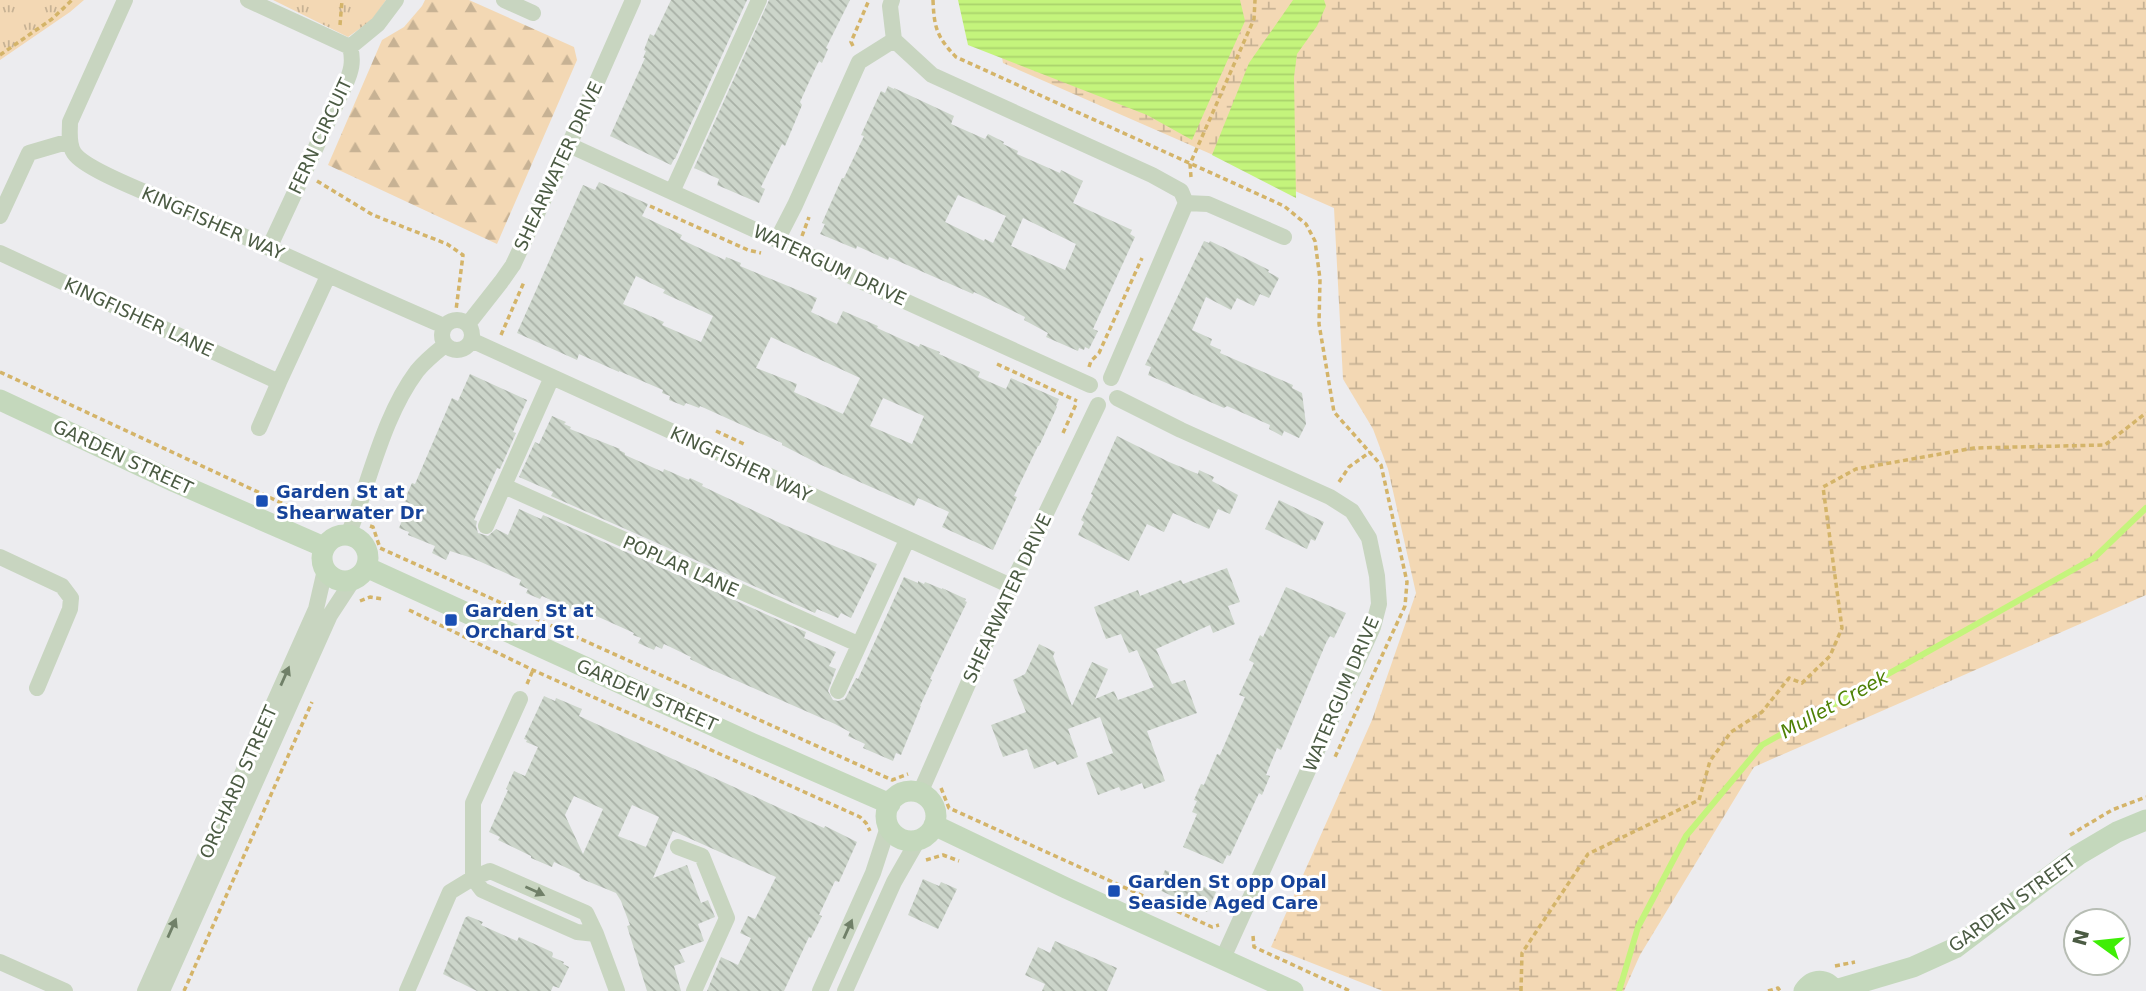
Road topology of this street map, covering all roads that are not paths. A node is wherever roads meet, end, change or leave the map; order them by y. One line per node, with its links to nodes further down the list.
1 (125, 0): 11 (street)
2 (248, 0): 10 (street)
3 (396, 0): 10 (street)
4 (504, 0): 8 (street)
5 (633, 0): 12 (street, SHEARWATER DRIVE)
6 (759, 0): 13 (street)
7 (892, 0): 9 (street)
8 (533, 13)
9 (894, 40): 14 (street); 17 (street)
10 (350, 47): 18 (street, FERN CIRCUIT)
11 (69, 141): 15 (street); 18 (street, KINGFISHER WAY)
12 (569, 145): 13 (street, WATERGUM DRIVE); 21 (street, SHEARWATER DRIVE)
13 (672, 192): 17 (street, WATERGUM DRIVE)
14 (1186, 203): 16 (street); 25 (street)
15 (0, 216)
16 (1284, 237)
17 (776, 240): 27 (street, WATERGUM DRIVE)
18 (269, 248): 20 (street, KINGFISHER WAY)
19 (0, 253): 26 (street, KINGFISHER LANE)
20 (328, 276): 21 (street, KINGFISHER WAY); 26 (street)
21 (456, 323): 22 (street); 23 (street)
22 (471, 340): 23 (street); 24 (street, KINGFISHER WAY)
23 (445, 345): 34 (street)
24 (552, 377): 32 (street); 35 (street, KINGFISHER WAY)
25 (1111, 378): 27 (street); 28 (street)
26 (279, 382): 31 (street)
27 (1087, 383): 30 (street)
28 (1117, 398): 30 (street); 53 (street, WATERGUM DRIVE)
29 (0, 400): 36 (street, GARDEN STREET)
30 (1098, 405): 40 (street, SHEARWATER DRIVE)
31 (259, 428)
32 (504, 486): 33 (street); 41 (street, POPLAR LANE)
33 (486, 526)
34 (351, 528): 36 (street); 39 (street)
35 (907, 540): 40 (street, KINGFISHER WAY); 41 (street)
36 (324, 547): 38 (street)
37 (0, 556): 42 (street)
38 (324, 570): 39 (street); 57 (street, ORCHARD STREET, one-way to 38)
39 (360, 574): 46 (street, GARDEN STREET); 58 (street, ORCHARD STREET)
40 (1011, 586): 45 (street, SHEARWATER DRIVE)
41 (858, 644): 43 (street)
42 (37, 688)
43 (838, 691)
44 (520, 699): 52 (street)
45 (920, 793): 46 (street); 48 (street)
46 (890, 804): 49 (street)
47 (2146, 820): 65 (street, GARDEN STREET)
48 (934, 825): 50 (street); 53 (street)
49 (888, 827): 50 (street); 62 (street, one-way to 49)
50 (918, 841): 63 (street)
51 (678, 847): 61 (street)
52 (473, 878): 59 (street); 60 (street)
53 (1223, 958): 64 (street)
54 (0, 962): 56 (street)
55 (1795, 987): 65 (street, GARDEN STREET)
56 (65, 991)
57 (145, 991)
58 (162, 991)
59 (407, 991)
60 (617, 991)
61 (694, 991)
62 (820, 991)
63 (845, 991)
64 (1293, 991)
65 (1835, 991)

